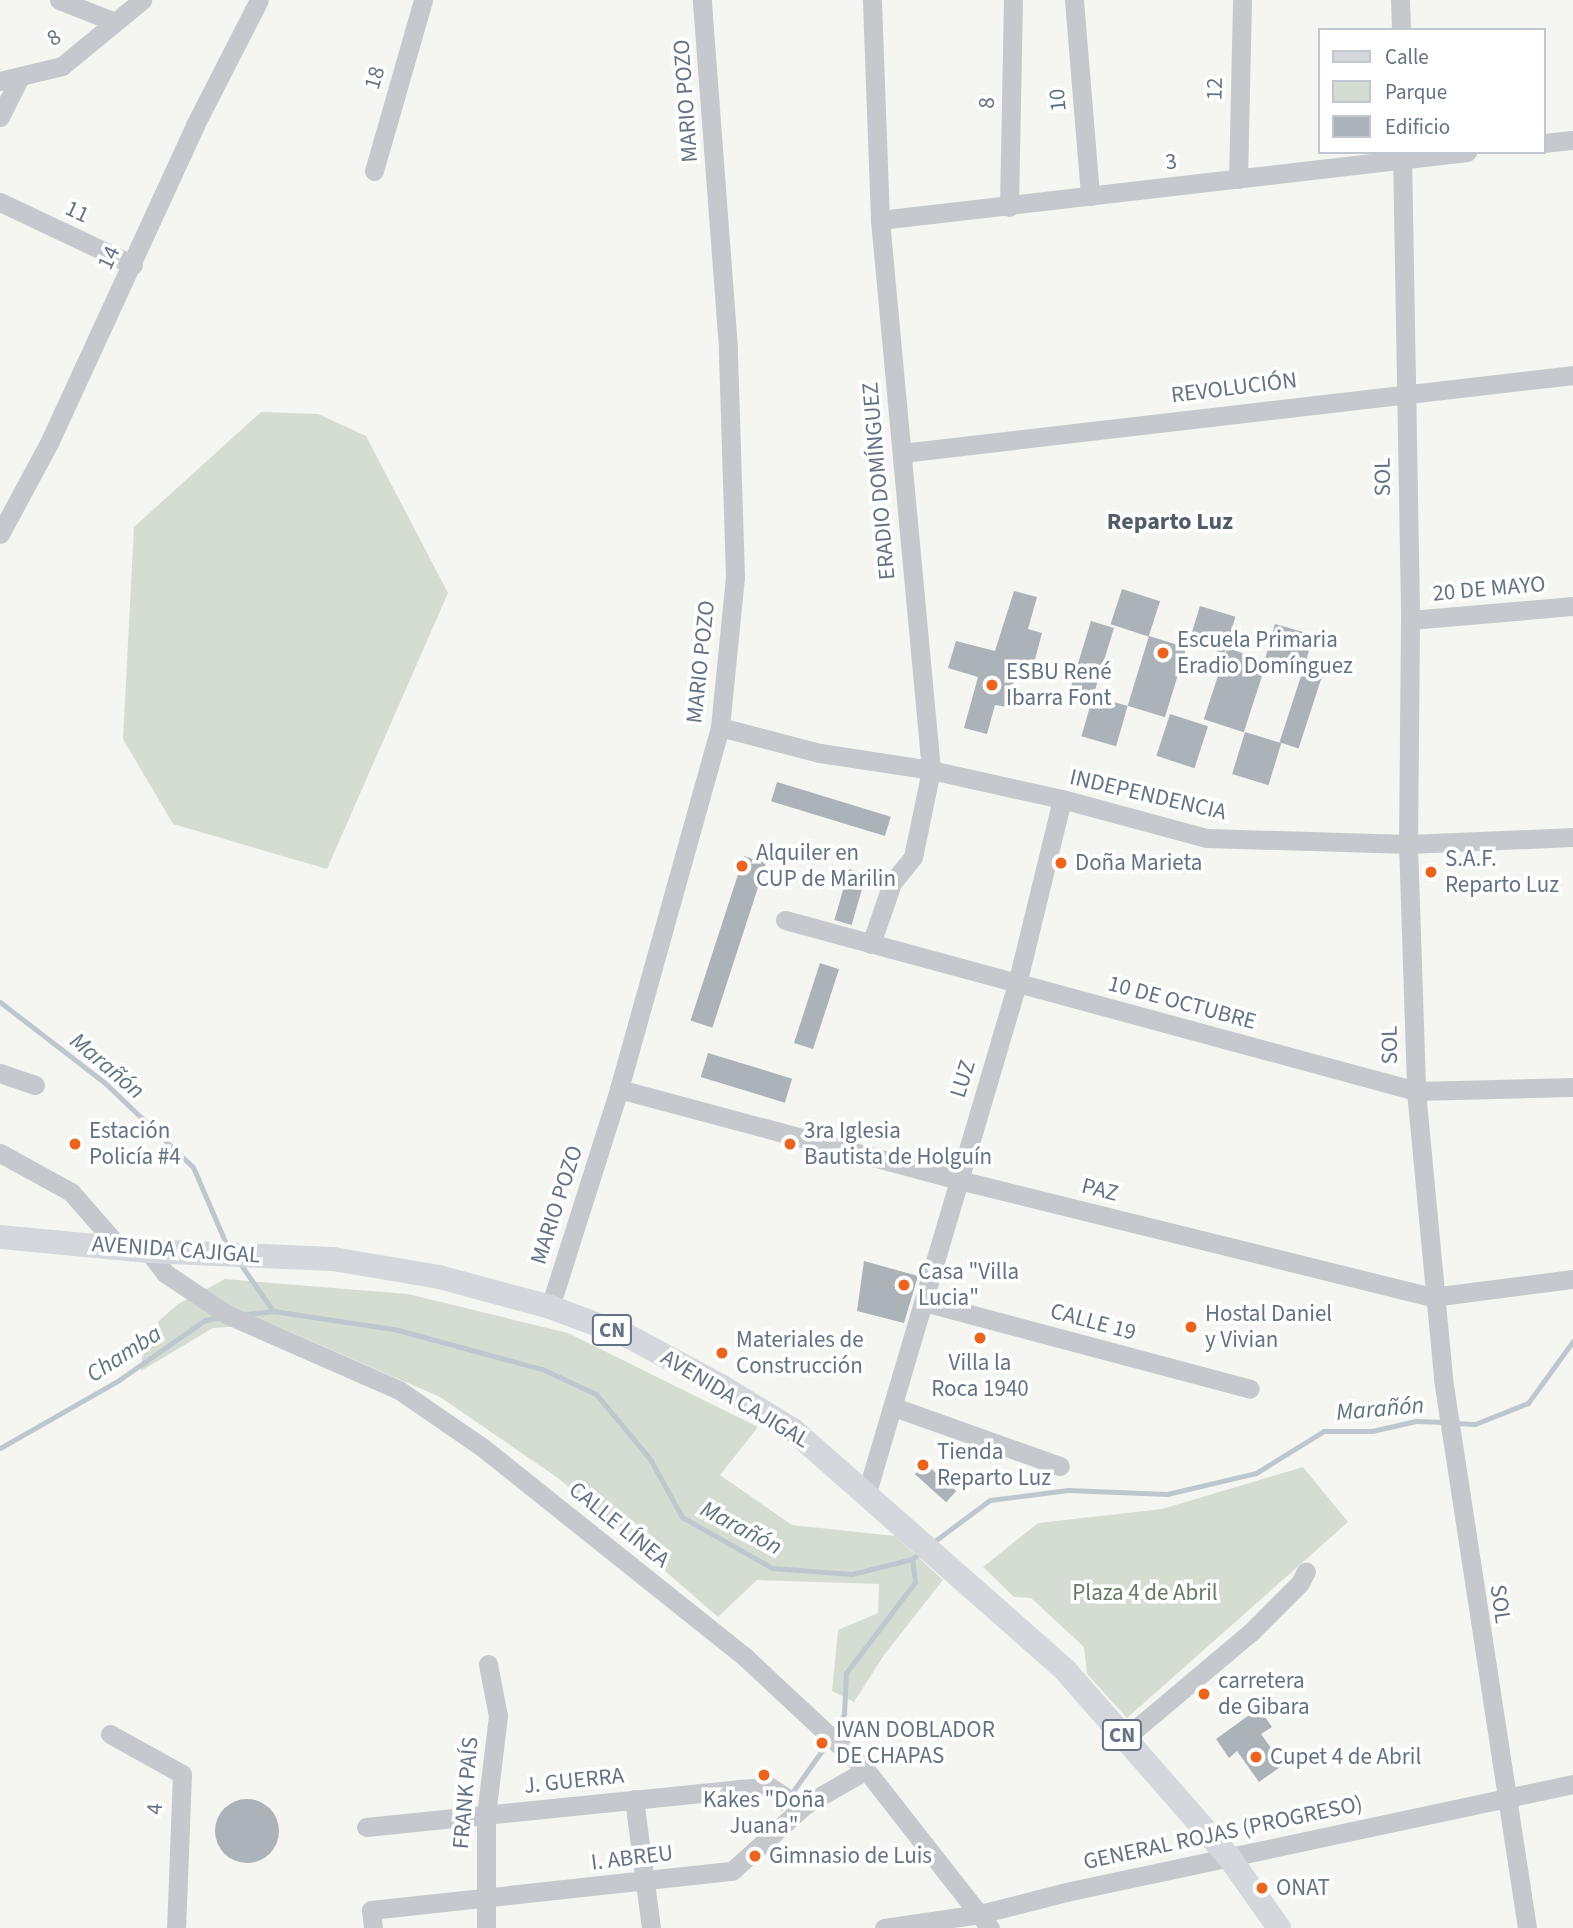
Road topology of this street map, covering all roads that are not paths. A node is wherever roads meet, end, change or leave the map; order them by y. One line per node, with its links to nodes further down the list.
1 (59, 0): 11 (street)
2 (142, 0): 11 (street, 8)
3 (260, 0): 26 (street, 14)
4 (423, 0): 20 (street, 18)
5 (702, 0): 33 (street, MARIO POZO)
6 (872, 0): 25 (street, ERADIO DOMÍNGUEZ)
7 (1013, 0): 24 (street, 8)
8 (1074, 0): 22 (street, 10)
9 (1242, 0): 21 (street, 12)
10 (1400, 0): 12 (street)
11 (115, 22): 13 (street, 8)
12 (1401, 28)
13 (20, 77): 14 (street, 8); 15 (street)
14 (0, 81)
15 (0, 117)
16 (1573, 140): 17 (street)
17 (1545, 144)
18 (1434, 154): 19 (street, 3)
19 (1402, 156): 21 (street, 3); 28 (street, SOL)
20 (374, 171)
21 (1238, 179): 22 (street, 3)
22 (1090, 196): 24 (street, 3)
23 (0, 202): 26 (street, 11)
24 (1009, 207): 25 (street, 3)
25 (880, 220): 29 (street, ERADIO DOMÍNGUEZ)
26 (133, 265): 30 (street, 14)
27 (1573, 375): 28 (street, REVOLUCIÓN)
28 (1407, 392): 29 (street, REVOLUCIÓN); 32 (street, SOL)
29 (902, 453): 34 (street, ERADIO DOMÍNGUEZ)
30 (0, 534)
31 (1573, 606): 32 (street, 20 DE MAYO)
32 (1410, 620): 37 (street, SOL)
33 (720, 727): 34 (street, INDEPENDENCIA); 44 (street, MARIO POZO)
34 (930, 770): 35 (street, INDEPENDENCIA); 39 (street, ERADIO DOMÍNGUEZ)
35 (1062, 799): 37 (street, INDEPENDENCIA); 40 (street, LUZ)
36 (1573, 837): 37 (street, INDEPENDENCIA)
37 (1408, 844): 45 (street, SOL)
38 (785, 920): 39 (street, 10 DE OCTUBRE)
39 (871, 944): 40 (street, 10 DE OCTUBRE)
40 (1017, 984): 45 (street, 10 DE OCTUBRE); 47 (street, LUZ)
41 (0, 1073): 42 (street)
42 (35, 1085)
43 (1573, 1087): 45 (street, 10 DE OCTUBRE)
44 (619, 1089): 47 (street, PAZ); 54 (street, MARIO POZO)
45 (1416, 1091): 52 (street, SOL)
46 (0, 1153): 49 (street)
47 (959, 1180): 52 (street, PAZ); 53 (street, LUZ)
48 (0, 1237): 49 (main road, AVENIDA CAJIGAL / CN)
49 (120, 1248): 50 (main road, AVENIDA CAJIGAL / CN)
50 (148, 1251): 54 (main road, AVENIDA CAJIGAL / CN); 63 (street, CALLE LÍNEA)
51 (1573, 1279): 52 (street, PAZ)
52 (1432, 1297): 66 (street, SOL)
53 (924, 1302): 55 (street, CALLE 19); 56 (street, LUZ)
54 (550, 1307): 58 (main road, AVENIDA CAJIGAL / CN)
55 (1250, 1389)
56 (894, 1407): 57 (street); 58 (street, LUZ)
57 (1060, 1466)
58 (867, 1492): 62 (main road, AVENIDA CAJIGAL / CN)
59 (1306, 1571): 62 (street)
60 (488, 1664): 68 (street, FRANK PAÍS)
61 (110, 1734): 76 (street, 4)
62 (1125, 1738): 70 (main road, AVENIDA CAJIGAL / CN)
63 (866, 1770): 71 (street, I. ABREU); 74 (street, CALLE LÍNEA)
64 (1573, 1784): 66 (street, GENERAL ROJAS (PROGRESO))
65 (784, 1796): 67 (street, J. GUERRA)
66 (1503, 1796): 70 (street, GENERAL ROJAS (PROGRESO)); 80 (street, SOL)
67 (634, 1799): 68 (street, J. GUERRA); 71 (street)
68 (486, 1815): 69 (street, J. GUERRA); 72 (street, FRANK PAÍS)
69 (366, 1827)
70 (1229, 1857): 74 (street, GENERAL ROJAS (PROGRESO)); 79 (main road, AVENIDA CAJIGAL / CN)
71 (645, 1882): 72 (street, I. ABREU); 78 (street)
72 (484, 1900): 73 (street, I. ABREU); 77 (street, FRANK PAÍS)
73 (372, 1919)
74 (985, 1921): 75 (street, GENERAL ROJAS (PROGRESO))
75 (890, 1927)
76 (176, 1928)
77 (486, 1928)
78 (651, 1928)
79 (1279, 1928)
80 (1527, 1928)

